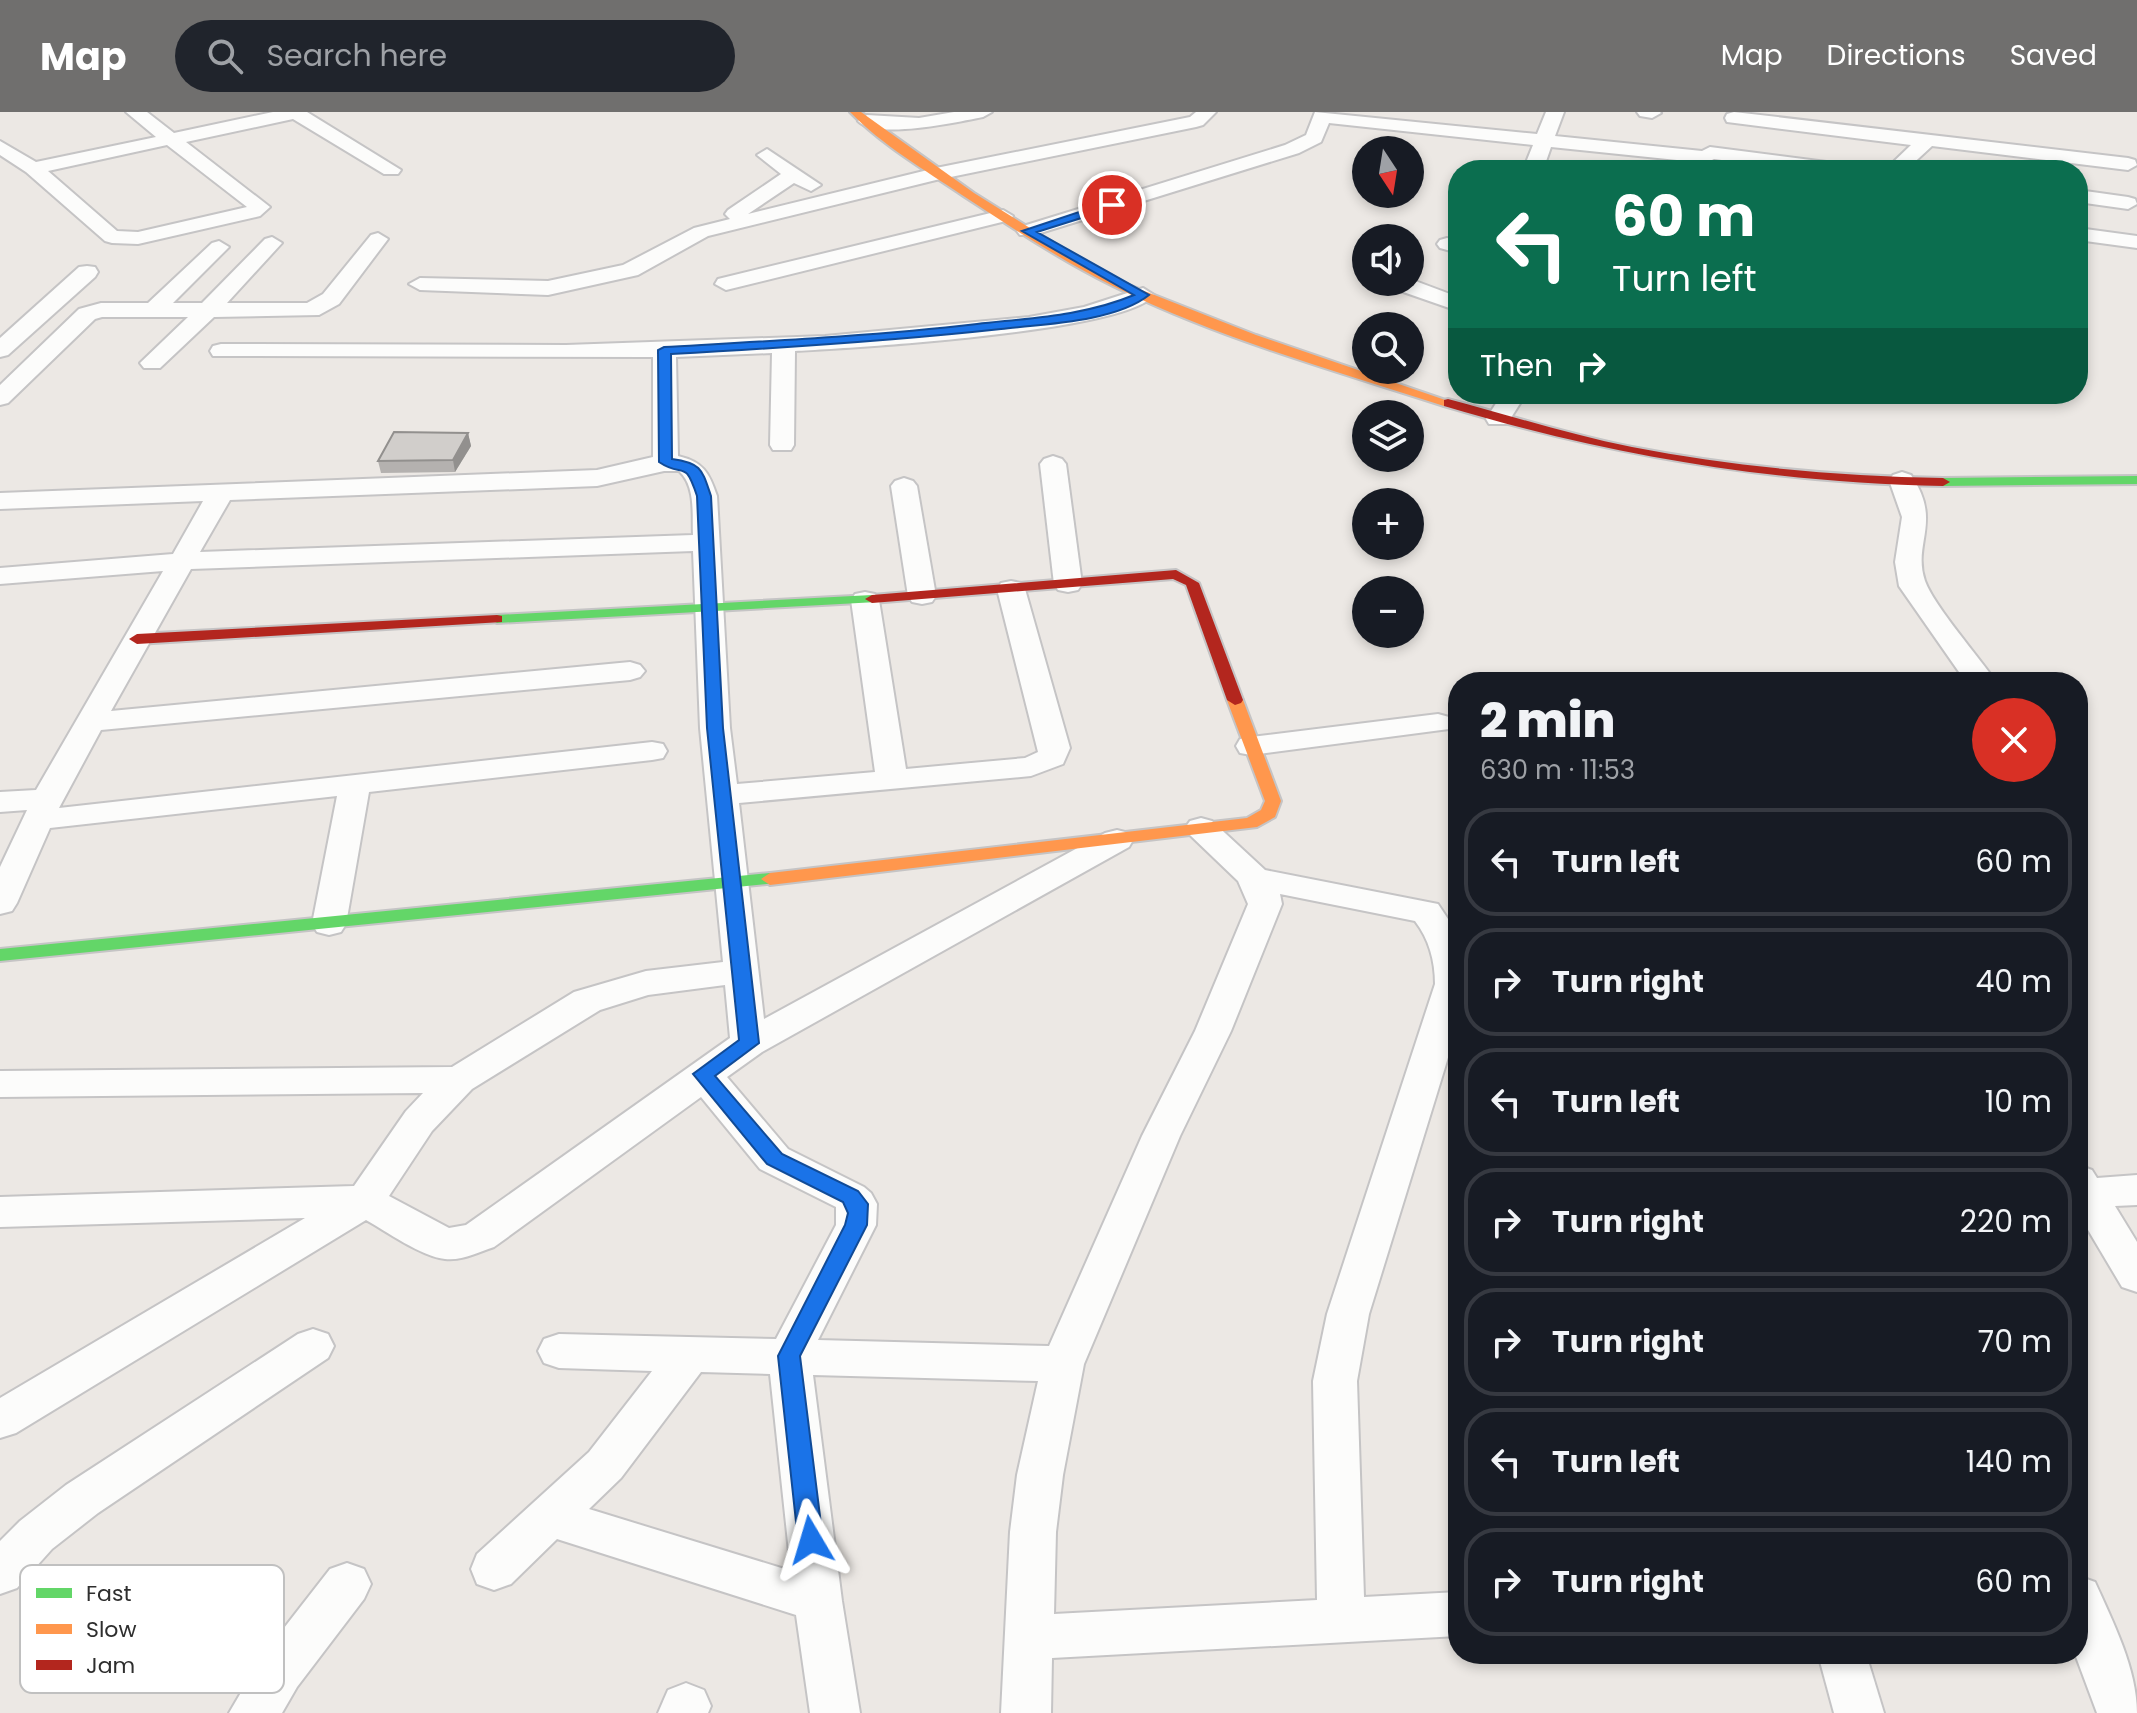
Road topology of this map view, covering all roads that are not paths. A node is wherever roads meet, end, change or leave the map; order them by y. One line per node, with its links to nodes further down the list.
1 (135, 112): 11 (street)
2 (295, 112): 11 (street); 21 (street)
3 (983, 112): 10 (street)
4 (1207, 112): 23 (street)
5 (1555, 112): 12 (street)
6 (1646, 112): 7 (street)
7 (1652, 113)
8 (1323, 115): 12 (street); 29 (street)
9 (1735, 115): 13 (street); 17 (street)
10 (861, 117): 23 (street)
11 (169, 139): 20 (street); 20 (street)
12 (1546, 139): 16 (street); 17 (street)
13 (1924, 141): 18 (street); 19 (street)
14 (0, 147): 20 (street)
15 (767, 155): 22 (street)
16 (1537, 160)
17 (1703, 160)
18 (1905, 160)
19 (2128, 164)
20 (33, 168)
21 (391, 170)
22 (794, 174): 25 (street); 28 (street)
23 (936, 174): 25 (street); 27 (street)
24 (2088, 197): 26 (street)
25 (831, 199): 28 (street)
26 (2128, 203)
27 (1003, 216): 29 (street); 37 (street)
28 (715, 228): 36 (street)
29 (1027, 231): 39 (street)
30 (2088, 238): 32 (street)
31 (378, 239): 42 (street)
32 (2137, 242)
33 (272, 243): 42 (street)
34 (219, 247): 41 (street)
35 (87, 272): 44 (street)
36 (420, 284)
37 (726, 284)
38 (1424, 292): 40 (street)
39 (1143, 295): 43 (street); 49 (street)
40 (1448, 300)
41 (153, 311): 42 (street); 48 (street)
42 (207, 311): 47 (street)
43 (784, 346): 45 (street); 53 (street)
44 (0, 350)
45 (664, 350): 46 (street); 54 (street)
46 (221, 351)
47 (152, 363)
48 (0, 398)
49 (1448, 403)
50 (1452, 404): 52 (street)
51 (1508, 404): 52 (street)
52 (1498, 419): 56 (street)
53 (782, 445)
54 (666, 462): 59 (street); 61 (street)
55 (1053, 464): 64 (street)
56 (1902, 480): 57 (street); 71 (street)
57 (2137, 480)
58 (904, 486): 66 (street)
59 (222, 491): 60 (street); 62 (street)
60 (3, 506)
61 (706, 543): 62 (street); 68 (street)
62 (182, 561): 63 (street); 69 (street)
63 (0, 576)
64 (1068, 584): 65 (street); 74 (street)
65 (1011, 589): 66 (street); 76 (street)
66 (922, 596): 67 (street)
67 (865, 600): 68 (street); 76 (street)
68 (710, 609): 69 (street); 78 (street)
69 (137, 639): 72 (street)
70 (630, 671): 72 (street)
71 (1974, 672)
72 (90, 722): 80 (street)
73 (1438, 723): 74 (street)
74 (1251, 746): 81 (street)
75 (652, 751): 77 (street)
76 (892, 779): 78 (street)
77 (355, 784): 80 (street); 86 (street)
78 (723, 795): 84 (street)
79 (0, 802): 80 (street)
80 (42, 810): 85 (street)
81 (1201, 828): 82 (street); 83 (street)
82 (1117, 840): 84 (street); 91 (street)
83 (1256, 879): 87 (street); 105 (street)
84 (732, 884): 86 (street); 89 (street)
85 (0, 903)
86 (329, 924): 88 (street)
87 (1448, 951)
88 (0, 955)
89 (742, 971): 91 (street); 93 (street)
90 (1448, 1007): 113 (street)
91 (749, 1043): 92 (street)
92 (703, 1074): 98 (street); 104 (street)
93 (459, 1080): 94 (street); 98 (street)
94 (0, 1084)
95 (2088, 1189): 96 (street)
96 (2137, 1190)
97 (2088, 1200): 100 (street)
98 (365, 1201): 99 (street); 106 (street)
99 (0, 1212)
100 (2137, 1276)
101 (313, 1346): 109 (street)
102 (559, 1351): 103 (street)
103 (689, 1355): 104 (street); 107 (street)
104 (789, 1356): 105 (street); 111 (street)
105 (1063, 1364): 115 (street)
106 (0, 1420)
107 (551, 1517): 108 (street); 111 (street)
108 (494, 1569)
109 (0, 1573)
110 (347, 1584): 117 (street)
111 (818, 1601): 120 (street)
112 (1448, 1615): 113 (street)
113 (1341, 1620): 115 (street)
114 (2088, 1623): 123 (street)
115 (1028, 1637): 121 (street)
116 (1845, 1664): 122 (street)
117 (284, 1666)
118 (266, 1693): 119 (street)
119 (254, 1713)
120 (835, 1713)
121 (1026, 1713)
122 (1859, 1713)
123 (2122, 1713)

